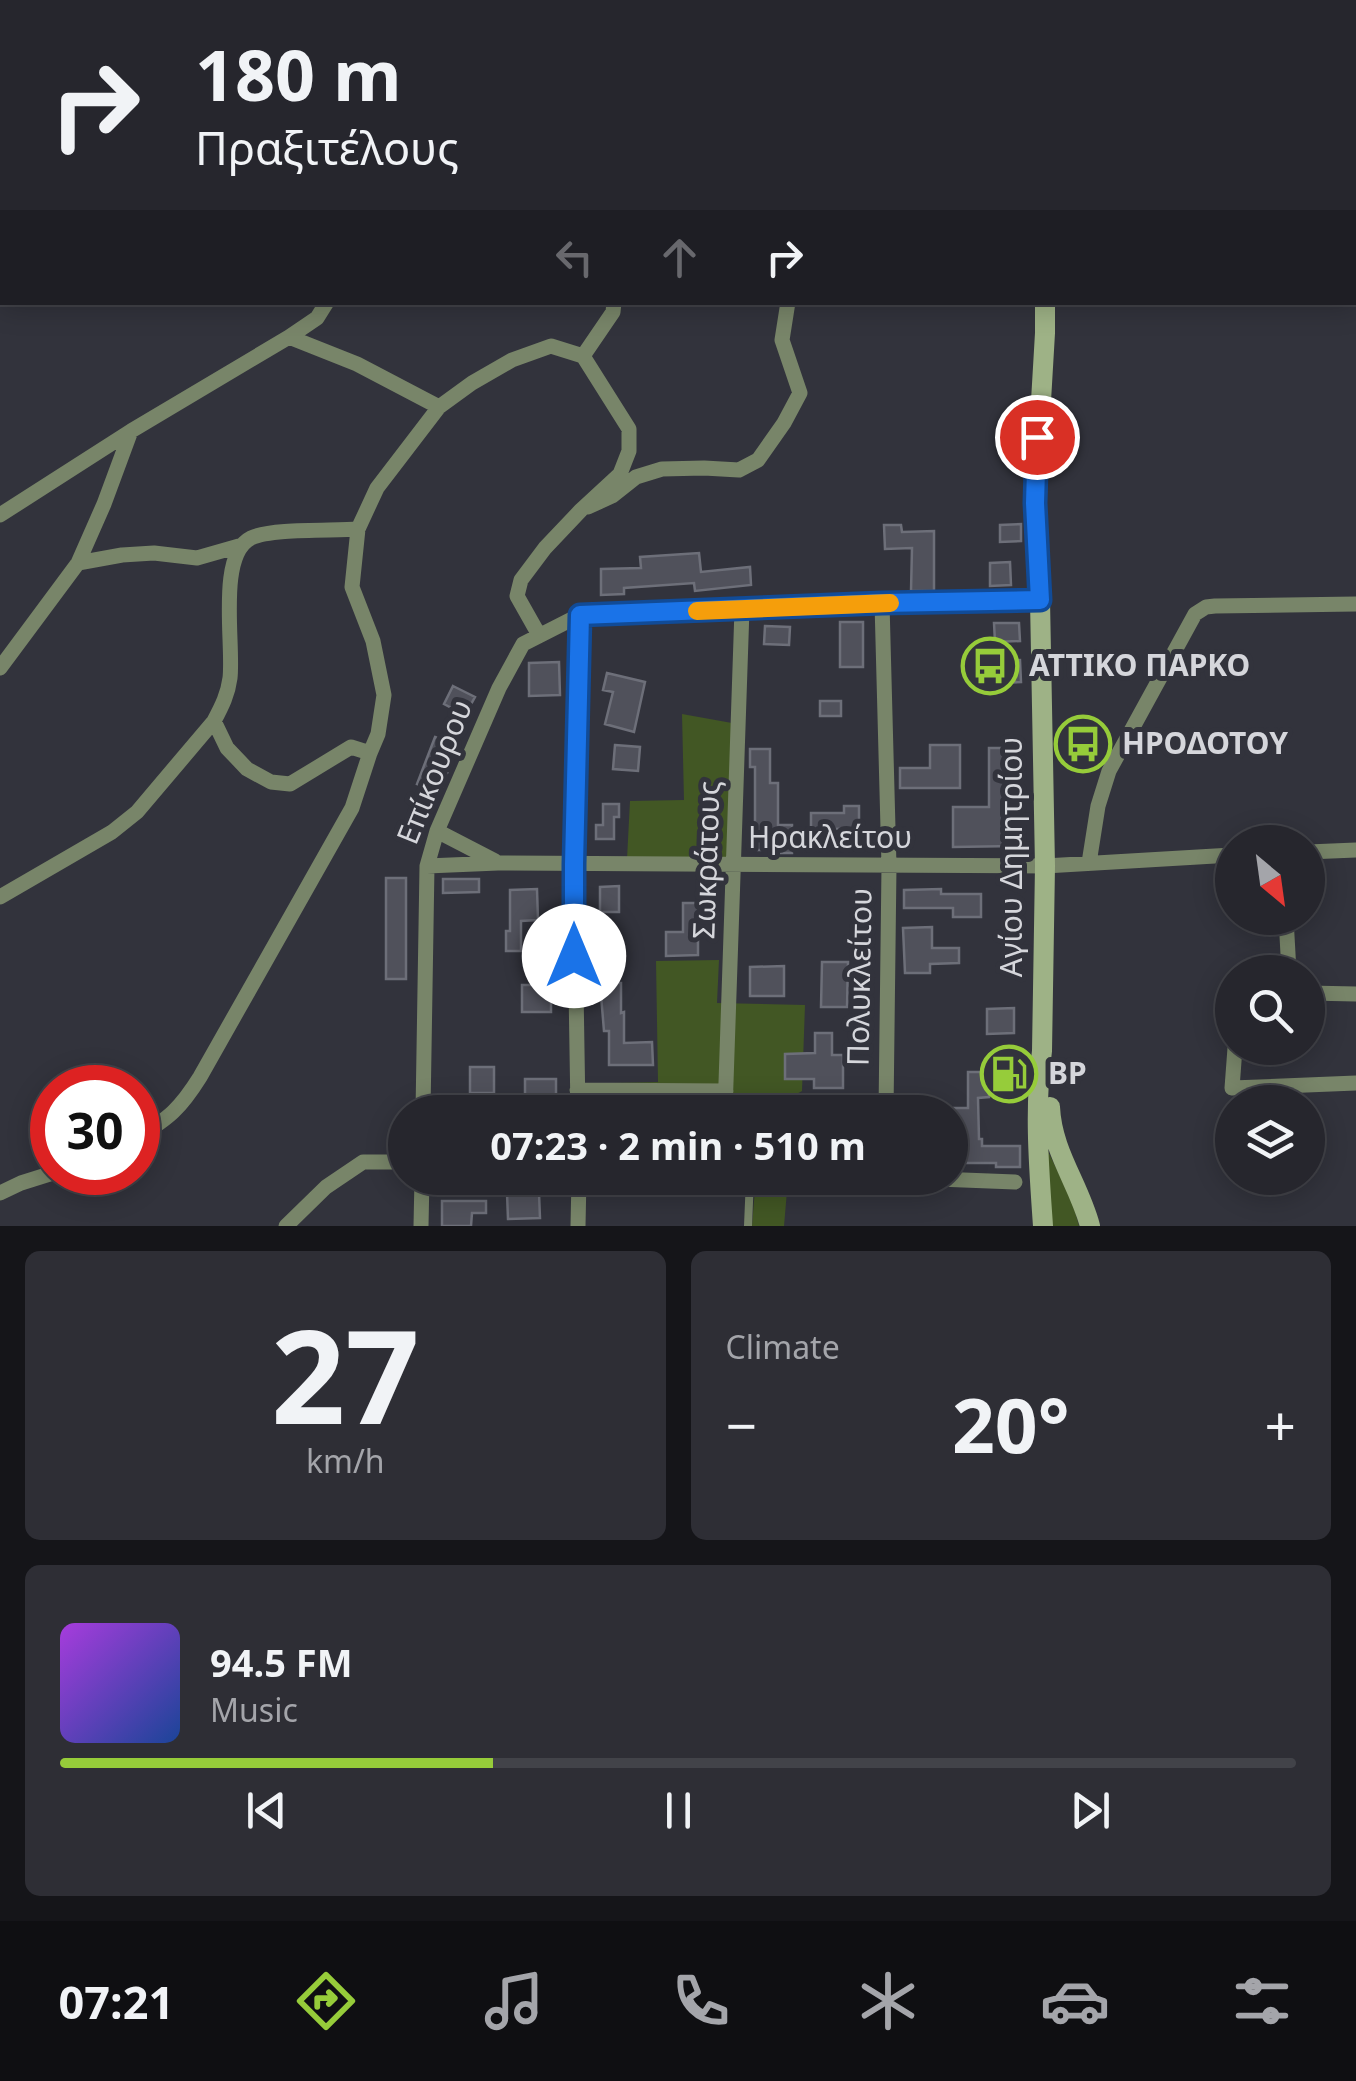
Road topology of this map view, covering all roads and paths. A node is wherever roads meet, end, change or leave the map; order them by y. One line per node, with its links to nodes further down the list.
1 (324, 305): 5 (street)
2 (614, 305): 6 (street)
3 (788, 305): 9 (street)
4 (1045, 305): 14 (street, Αγίου Δημητρίου)
5 (289, 337): 7 (street); 8 (street)
6 (583, 356): 7 (street); 9 (street)
7 (439, 407): 11 (street)
8 (130, 431): 10 (street); 13 (street)
9 (581, 510): 19 (street)
10 (0, 515)
11 (358, 529): 12 (street); 22 (street)
12 (239, 546): 13 (street); 21 (street)
13 (78, 563): 20 (street)
14 (1040, 600): 15 (street); 33 (street, Αγίου Δημητρίου)
15 (882, 603): 17 (street); 32 (street, Πολυκλείτου)
16 (1356, 604): 28 (street)
17 (742, 609): 18 (street); 30 (street, Σωκράτους)
18 (580, 615): 19 (street, Επίκουρου); 29 (street)
19 (540, 636): 23 (street, Επίκουρου)
20 (0, 668)
21 (214, 721): 22 (street); 34 (street)
22 (370, 752): 46 (street)
23 (438, 831): 27 (street); 31 (street, Επίκουρου)
24 (1356, 850): 25 (street)
25 (1325, 851)
26 (1215, 856): 28 (street, Ηρακλείτου)
27 (498, 863): 29 (street, Ηρακλείτου); 31 (street, Ηρακλείτου)
28 (1089, 863): 33 (street, Ηρακλείτου)
29 (574, 864): 30 (street, Ηρακλείτου); 40 (street)
30 (734, 865): 32 (street, Ηρακλείτου); 41 (street, Σωκράτους)
31 (428, 866): 42 (street, Επίκουρου)
32 (889, 866): 33 (street, Ηρακλείτου); 45 (street, Πολυκλείτου)
33 (1044, 866): 37 (street, Αγίου Δημητρίου)
34 (0, 897)
35 (1325, 993): 36 (street)
36 (1356, 994)
37 (1042, 1053): 59 (street, Αγίου Δημητρίου); 60 (street, Αγίου Δημητρίου)
38 (1233, 1065): 39 (street)
39 (1356, 1083)
40 (577, 1090): 41 (street); 43 (street)
41 (726, 1091): 44 (street, Σωκράτους)
42 (423, 1095)
43 (577, 1095)
44 (726, 1095)
45 (886, 1095)
46 (160, 1123)
47 (388, 1162): 55 (street)
48 (30, 1180): 51 (street)
49 (968, 1180): 50 (street)
50 (1015, 1182)
51 (0, 1193)
52 (422, 1195): 56 (street)
53 (578, 1195): 57 (street)
54 (749, 1195): 58 (lane)
55 (286, 1226)
56 (421, 1226)
57 (578, 1226)
58 (748, 1226)
59 (1043, 1226)
60 (1090, 1226)

